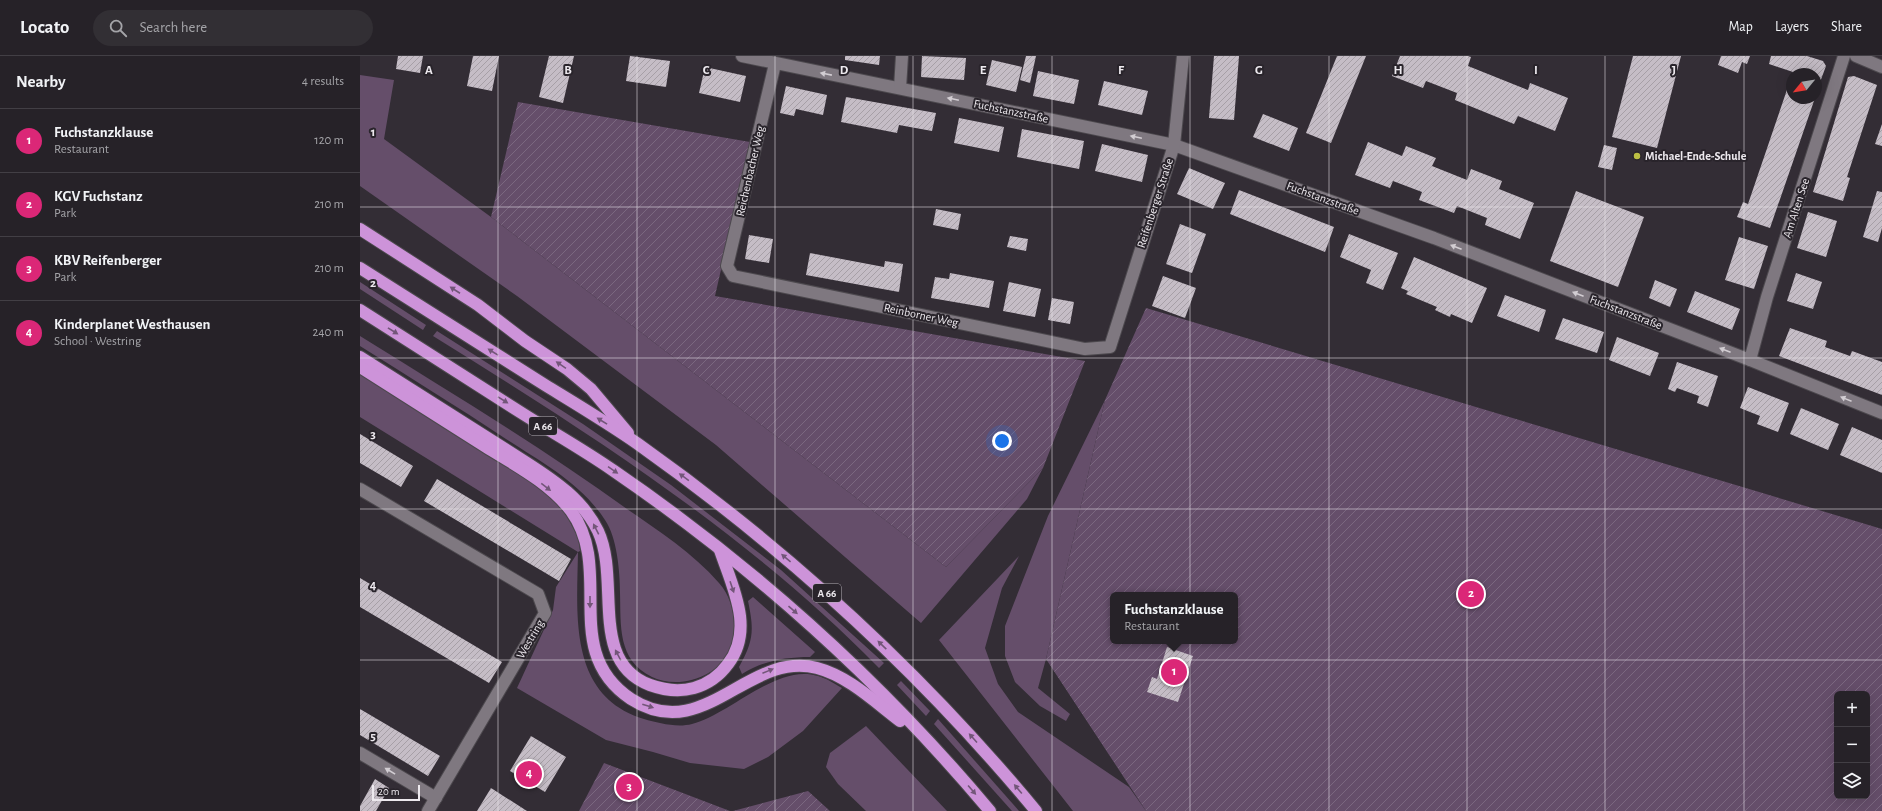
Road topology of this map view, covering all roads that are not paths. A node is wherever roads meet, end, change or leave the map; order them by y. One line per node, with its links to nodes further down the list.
1 (742, 56): 6 (street, Fuchstanzstraße)
2 (902, 56): 8 (street)
3 (1183, 56): 9 (street, Reifenberger Straße)
4 (1844, 56): 16 (street, Am Alten See)
5 (1856, 56): 7 (street)
6 (775, 64): 8 (street, Fuchstanzstraße, one-way to 6); 12 (street, Reichenbacher Weg)
7 (1882, 67)
8 (900, 88): 9 (street, Fuchstanzstraße, one-way to 8)
9 (1174, 145): 14 (street, Reifenberger Straße); 16 (street, Fuchstanzstraße, one-way to 9)
10 (360, 229): 19 (highway, one-way to 10)
11 (360, 268): 19 (highway, A 66, one-way to 11)
12 (733, 276): 14 (street, Reinborner Weg)
13 (360, 310): 21 (highway, A 66, one-way to 21)
14 (1110, 347)
15 (360, 357): 21 (highway, one-way to 15)
16 (1750, 360): 18 (street, Fuchstanzstraße, one-way to 16)
17 (360, 367): 22 (highway, one-way to 22)
18 (1882, 413)
19 (635, 442): 27 (highway, A 66, one-way to 19)
20 (360, 489): 24 (street, Westring)
21 (720, 550): 22 (highway, A 66, one-way to 22)
22 (927, 740): 26 (highway, A 66, one-way to 26)
23 (360, 753): 24 (street, one-way to 23)
24 (436, 798): 25 (street)
25 (428, 811)
26 (990, 811)
27 (1036, 811)

